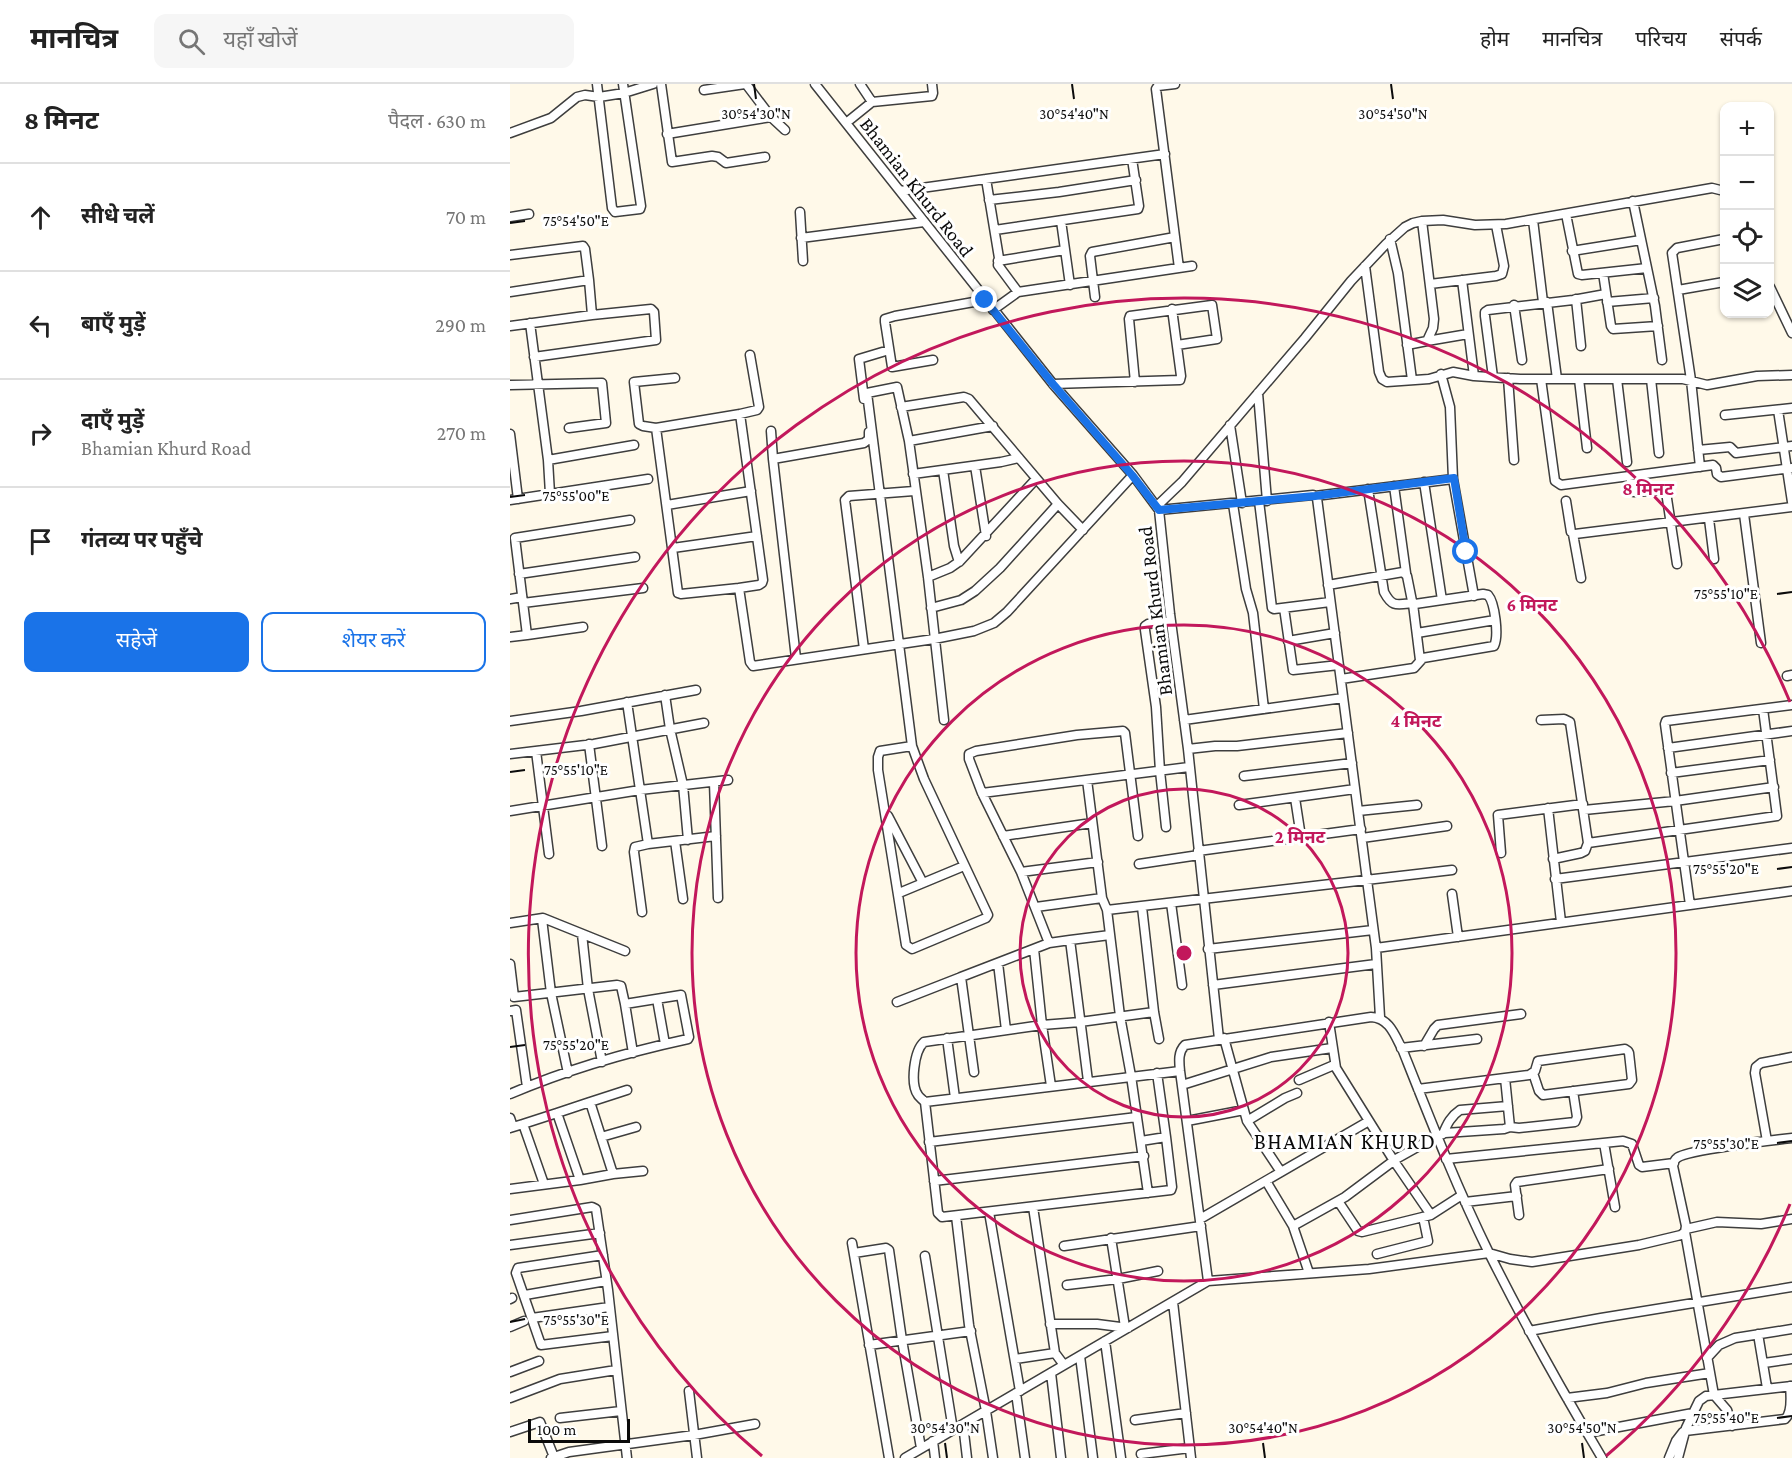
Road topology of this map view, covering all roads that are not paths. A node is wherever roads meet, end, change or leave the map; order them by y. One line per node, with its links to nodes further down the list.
1 (597, 84): 11 (street)
2 (653, 84): 9 (street)
3 (661, 84): 17 (street)
4 (745, 84): 10 (street); 13 (street)
5 (815, 84): 14 (street, Bhamian Khurd Road)
6 (860, 84): 12 (street)
7 (932, 84): 12 (street)
8 (1175, 84): 18 (street)
9 (624, 88): 11 (street); 11 (street)
10 (704, 90)
11 (599, 97): 16 (street)
12 (872, 102): 14 (street)
13 (771, 117): 15 (street); 17 (street)
14 (846, 123): 24 (street, Bhamian Khurd Road)
15 (785, 130)
16 (510, 133)
17 (667, 134): 19 (street)
18 (1165, 154): 20 (street); 37 (street)
19 (765, 158)
20 (1132, 159): 21 (street); 22 (street)
21 (986, 178): 24 (street); 25 (street)
22 (1136, 180): 25 (street); 32 (street)
23 (1720, 190): 26 (street)
24 (900, 191): 34 (street, Bhamian Khurd Road)
25 (989, 200): 36 (street)
26 (1633, 201): 29 (street); 40 (street)
27 (800, 212): 38 (street)
28 (528, 214): 30 (street)
29 (1566, 214): 31 (street); 43 (street)
30 (510, 216)
31 (1533, 220): 35 (street); 67 (street)
32 (1060, 221): 36 (street); 42 (street)
33 (1422, 221): 35 (street); 39 (street); 56 (street)
34 (924, 222): 38 (street); 66 (street, Bhamian Khurd Road)
35 (1496, 225): 53 (street)
36 (995, 230): 46 (street)
37 (1175, 237): 50 (street); 54 (street)
38 (801, 238): 45 (street)
39 (1390, 239): 48 (street); 79 (street)
40 (1641, 240): 43 (street); 49 (street)
41 (1720, 240): 58 (street)
42 (1065, 250): 46 (street); 57 (street)
43 (1572, 251): 51 (street)
44 (510, 255): 52 (street)
45 (803, 261)
46 (998, 261): 60 (street)
47 (1192, 266): 50 (street)
48 (1365, 266): 98 (street); 104 (street)
49 (1647, 267): 51 (street); 64 (street)
50 (1179, 268): 54 (street)
51 (1603, 273): 63 (street)
52 (589, 280): 59 (street); 71 (street)
53 (1462, 280): 56 (street); 76 (street)
54 (1092, 281): 57 (street); 62 (street)
55 (1720, 283): 58 (street)
56 (1430, 284): 77 (street)
57 (1070, 285): 60 (street)
58 (1678, 290): 99 (street)
59 (510, 292)
60 (1018, 292): 70 (street)
61 (1774, 295): 75 (street)
62 (1095, 297)
63 (1607, 298): 64 (street); 65 (street); 74 (street)
64 (1654, 298): 74 (street)
65 (1576, 299): 67 (street); 80 (street)
66 (985, 300): 70 (street, Bhamian Khurd Road); 81 (street)
67 (1545, 302): 68 (street); 94 (street)
68 (1514, 305): 85 (street); 90 (street)
69 (1172, 309): 78 (street); 78 (street); 100 (street)
70 (993, 310): 102 (street, Bhamian Khurd Road)
71 (592, 315): 72 (street); 83 (street)
72 (530, 323): 73 (street); 83 (street)
73 (510, 326)
74 (1658, 326): 86 (street)
75 (1792, 333)
76 (1468, 334): 77 (street); 89 (street)
77 (1427, 341): 79 (street)
78 (1177, 345): 100 (street)
79 (1407, 345): 98 (street)
80 (1581, 346)
81 (889, 350): 84 (street); 123 (street)
82 (750, 355): 108 (street)
83 (534, 357): 101 (street)
84 (933, 360)
85 (1522, 360)
86 (1662, 360)
87 (1441, 374): 89 (street); 98 (street); 134 (street)
88 (1792, 375): 99 (street)
89 (1474, 376): 90 (street)
90 (1493, 377): 92 (street)
91 (675, 378): 113 (street)
92 (1508, 378): 93 (street); 125 (street)
93 (1541, 379): 94 (street); 133 (street)
94 (1557, 379): 95 (street)
95 (1579, 379): 96 (street); 119 (street)
96 (1617, 379): 97 (street); 126 (street)
97 (1651, 379): 99 (street); 121 (street)
98 (1412, 380)
99 (1691, 380): 120 (street)
100 (1135, 382): 102 (street)
101 (538, 384): 103 (street); 112 (street); 124 (street)
102 (1053, 384): 132 (street, Bhamian Khurd Road)
103 (510, 385)
104 (1258, 393): 110 (street); 146 (street)
105 (901, 408): 111 (street); 116 (street); 143 (street)
106 (1792, 408): 107 (street)
107 (1778, 410): 109 (street); 118 (street)
108 (740, 414): 113 (street); 140 (street)
109 (1725, 415)
110 (1230, 425): 149 (street); 153 (street)
111 (993, 426): 116 (street); 122 (street)
112 (569, 428)
113 (656, 428): 151 (street)
114 (771, 431): 123 (street)
115 (510, 434): 145 (street)
116 (909, 441): 131 (street)
117 (634, 445): 124 (street)
118 (1788, 446): 120 (street); 129 (street)
119 (1587, 448)
120 (1698, 450): 128 (street)
121 (1659, 453)
122 (1019, 458): 127 (street); 136 (street)
123 (773, 459): 195 (street)
124 (548, 460): 142 (street)
125 (1514, 460)
126 (1627, 462)
127 (975, 466): 130 (street); 161 (street)
128 (1700, 467): 129 (street); 133 (street)
129 (1790, 468): 148 (street)
130 (943, 470): 131 (street); 165 (street)
131 (913, 474): 141 (street)
132 (1132, 475): 153 (street, Bhamian Khurd Road); 158 (street)
133 (1630, 476): 157 (street)
134 (1454, 478): 137 (street); 175 (street)
135 (648, 479): 142 (street)
136 (1036, 479): 150 (street); 161 (street)
137 (1424, 482): 138 (street); 178 (street)
138 (1394, 486): 139 (street); 168 (street)
139 (1368, 489): 144 (street); 169 (street)
140 (751, 491): 151 (street); 160 (street)
141 (914, 491): 143 (street); 170 (street)
142 (550, 494): 145 (street)
143 (879, 494): 193 (street); 194 (street)
144 (1315, 496): 146 (street); 172 (street)
145 (514, 499)
146 (1263, 501): 149 (street); 182 (street)
147 (1566, 501): 159 (street)
148 (1792, 502)
149 (1238, 503): 153 (street); 204 (street)
150 (1058, 504): 158 (street); 181 (street)
151 (666, 505): 162 (street)
152 (1792, 507): 154 (street)
153 (1158, 508): 184 (street, Bhamian Khurd Road)
154 (1744, 514): 155 (street); 192 (street)
155 (1709, 519): 157 (street); 164 (street)
156 (630, 520): 167 (street)
157 (1671, 523): 159 (street); 166 (street)
158 (1083, 530): 190 (street)
159 (1573, 534): 171 (street)
160 (757, 536): 162 (street); 174 (street)
161 (986, 536): 165 (street)
162 (673, 548): 174 (street)
163 (635, 557): 167 (street)
164 (1714, 559)
165 (958, 562): 170 (street)
166 (1677, 564)
167 (515, 568): 177 (street)
168 (1406, 573): 169 (street); 180 (street)
169 (1380, 576): 172 (street); 180 (street)
170 (928, 577): 181 (street)
171 (1581, 578)
172 (1328, 585): 179 (street)
173 (643, 588): 177 (street)
174 (739, 588): 195 (street)
175 (1474, 596): 178 (street); 183 (street)
176 (510, 599): 177 (street)
177 (522, 600): 188 (street)
178 (1442, 600): 180 (street)
179 (1330, 602): 182 (street); 186 (street)
180 (1412, 603): 187 (street)
181 (931, 608): 190 (street)
182 (1284, 608): 191 (street)
183 (1495, 620): 187 (street); 196 (street)
184 (1171, 621): 207 (street, Bhamian Khurd Road); 225 (street)
185 (583, 627): 188 (street)
186 (1335, 633): 191 (street); 197 (street)
187 (1417, 633): 196 (street)
188 (526, 634): 189 (street)
189 (510, 637)
190 (934, 639): 193 (street); 206 (street)
191 (1288, 640): 197 (street)
192 (1761, 643)
193 (899, 644): 194 (street); 217 (street)
194 (864, 649): 195 (street)
195 (796, 658)
196 (1420, 660): 198 (street)
197 (1339, 665): 198 (street)
198 (1341, 679): 201 (street)
199 (696, 690): 200 (street)
200 (665, 695): 202 (street); 211 (street)
201 (1343, 698): 204 (street); 213 (street)
202 (627, 702): 209 (street); 215 (street)
203 (1792, 705): 205 (street)
204 (1264, 709): 207 (street)
205 (1763, 709): 214 (street); 218 (street)
206 (944, 720)
207 (1184, 720): 219 (street, Bhamian Khurd Road)
208 (1541, 720): 244 (street)
209 (510, 721)
210 (704, 723): 211 (street)
211 (670, 729): 215 (street); 232 (street)
212 (1792, 731): 214 (street)
213 (1348, 733): 219 (street); 223 (street)
214 (1767, 734): 218 (street); 222 (street)
215 (632, 736): 216 (street); 235 (street)
216 (589, 744): 220 (street); 237 (street)
217 (912, 746): 243 (street); 270 (street)
218 (1668, 748): 226 (street)
219 (1188, 749): 224 (street, Bhamian Khurd Road)
220 (536, 751): 221 (street); 242 (street)
221 (510, 754)
222 (1770, 760): 226 (street); 233 (street)
223 (1352, 763): 228 (street); 234 (street)
224 (1189, 767): 225 (street); 263 (street, Bhamian Khurd Road)
225 (1160, 771): 227 (street); 250 (street)
226 (1671, 773): 239 (street)
227 (1130, 775): 230 (street); 236 (street); 255 (street)
228 (1244, 776)
229 (728, 780): 231 (street)
230 (1087, 780): 236 (street); 248 (street)
231 (714, 782): 232 (street); 253 (street)
232 (683, 785): 235 (street); 257 (street)
233 (1774, 787): 239 (street); 251 (street)
234 (1355, 789): 238 (street); 247 (street)
235 (640, 790): 237 (street); 260 (street)
236 (982, 793): 254 (street)
237 (596, 797): 242 (street); 261 (street)
238 (1295, 798): 240 (street); 256 (street)
239 (1675, 801): 244 (street); 251 (street)
240 (1239, 805)
241 (1417, 805): 247 (street)
242 (543, 806): 246 (street); 265 (street)
243 (884, 807): 275 (street); 277 (street)
244 (1583, 807): 245 (street); 259 (street)
245 (1548, 808): 264 (street); 266 (street)
246 (510, 811)
247 (1358, 812): 252 (street)
248 (1092, 823): 254 (street); 267 (street)
249 (1447, 826): 252 (street)
250 (1166, 827)
251 (1679, 830): 259 (street); 268 (street)
252 (1361, 833): 256 (street); 274 (street)
253 (716, 836): 257 (street); 279 (street)
254 (1003, 836): 272 (street)
255 (1138, 836)
256 (1300, 837): 263 (street)
257 (688, 840): 258 (street)
258 (675, 842): 260 (street); 281 (street)
259 (1588, 843): 266 (street)
260 (648, 844): 288 (street)
261 (602, 846)
262 (1792, 848): 268 (street)
263 (1199, 853): 269 (street); 282 (street, Bhamian Khurd Road)
264 (1501, 853)
265 (549, 854)
266 (1553, 859): 273 (street)
267 (1098, 862): 272 (street); 280 (street)
268 (1684, 862): 273 (street); 284 (street)
269 (1138, 864)
270 (964, 866): 275 (street); 277 (street)
271 (1452, 870): 274 (street)
272 (1021, 872): 285 (street)
273 (1555, 879): 290 (street)
274 (1367, 880): 282 (street); 292 (street)
275 (922, 883): 277 (street)
276 (1792, 891): 284 (street)
277 (898, 893)
278 (1452, 894): 295 (street)
279 (718, 898)
280 (1102, 898): 285 (street); 287 (street)
281 (683, 899)
282 (1204, 900): 283 (street); 300 (street, Bhamian Khurd Road)
283 (1171, 903): 286 (street); 307 (street)
284 (1690, 904): 290 (street)
285 (1036, 907): 297 (street)
286 (1142, 907): 287 (street); 316 (street)
287 (1107, 910): 294 (street)
288 (642, 912)
289 (542, 919): 291 (street); 293 (street); 310 (street)
290 (1561, 922): 295 (street)
291 (510, 923)
292 (1373, 930): 298 (street); 300 (street)
293 (582, 934): 301 (street); 309 (street)
294 (1110, 935): 296 (street); 318 (street)
295 (1458, 937): 298 (street)
296 (1070, 940): 297 (street); 320 (street)
297 (1049, 943): 299 (street)
298 (1376, 948): 304 (street)
299 (1034, 949): 302 (street); 322 (street)
300 (1209, 950): 308 (street, Bhamian Khurd Road)
301 (625, 951)
302 (998, 963): 306 (street); 323 (street)
303 (510, 964): 305 (street)
304 (1376, 964): 308 (street); 319 (street)
305 (511, 977): 311 (street)
306 (961, 977): 313 (street); 324 (street)
307 (1182, 985)
308 (1213, 985): 326 (street, Bhamian Khurd Road)
309 (588, 989): 310 (street); 314 (street); 337 (street)
310 (551, 993): 311 (street); 342 (street)
311 (514, 998): 315 (street)
312 (657, 999): 314 (street); 331 (street); 331 (street)
313 (897, 1002)
314 (625, 1004): 335 (street)
315 (513, 1011): 329 (street)
316 (1154, 1012): 318 (street); 327 (street)
317 (1521, 1014): 332 (street)
318 (1120, 1016): 320 (street); 345 (street)
319 (1380, 1017): 321 (street); 334 (street)
320 (1080, 1022): 322 (street); 348 (street)
321 (1329, 1022): 326 (street); 333 (street)
322 (1042, 1024): 323 (street); 350 (street)
323 (1006, 1030): 324 (street)
324 (970, 1035): 325 (street); 341 (street)
325 (947, 1038): 357 (street); 359 (street)
326 (1222, 1038): 339 (street, Bhamian Khurd Road); 340 (street)
327 (1160, 1039)
328 (1477, 1039): 332 (street)
329 (520, 1043): 330 (street); 351 (street)
330 (510, 1044)
331 (665, 1044): 335 (street)
332 (1424, 1046): 334 (street)
333 (1332, 1048): 338 (street); 339 (street)
334 (1401, 1048): 352 (street)
335 (633, 1053): 337 (street)
336 (1792, 1057): 377 (street)
337 (603, 1062): 342 (street)
338 (1334, 1065): 347 (street); 367 (street)
339 (1232, 1068): 349 (street); 361 (street, Bhamian Khurd Road)
340 (1180, 1071): 343 (street); 349 (street)
341 (974, 1072)
342 (568, 1073): 351 (street)
343 (1157, 1073): 345 (street); 374 (street)
344 (1533, 1073): 346 (street); 354 (street); 354 (street)
345 (1131, 1076): 348 (street); 363 (street)
346 (1505, 1078): 352 (street); 360 (street)
347 (1299, 1080)
348 (1088, 1081): 350 (street)
349 (1182, 1085): 365 (street)
350 (1051, 1086): 357 (street)
351 (527, 1087): 356 (street)
352 (1418, 1089): 372 (street)
353 (627, 1090): 358 (street)
354 (1573, 1091): 370 (street)
355 (1297, 1093): 366 (street)
356 (510, 1094)
357 (955, 1098): 359 (street)
358 (590, 1102): 362 (street); 373 (street)
359 (925, 1102): 378 (street)
360 (1508, 1106): 370 (street); 372 (street)
361 (1244, 1110): 365 (street); 366 (street, Bhamian Khurd Road)
362 (557, 1113): 368 (street); 388 (street)
363 (1137, 1117): 376 (street); 378 (street)
364 (510, 1118): 371 (street)
365 (1187, 1121): 405 (street)
366 (1247, 1121): 386 (street, Bhamian Khurd Road)
367 (1369, 1121): 382 (street); 386 (street)
368 (523, 1124): 371 (street); 391 (street)
369 (636, 1127): 373 (street)
370 (1510, 1127): 372 (street)
371 (511, 1128)
372 (1440, 1135): 381 (street); 382 (street)
373 (601, 1137): 387 (street)
374 (1166, 1137): 376 (street); 393 (street)
375 (1792, 1138): 377 (street)
376 (1141, 1141): 380 (street)
377 (1767, 1141): 383 (street)
378 (930, 1142): 389 (street)
379 (1604, 1143): 381 (street); 383 (street); 384 (street)
380 (1144, 1156): 389 (street); 393 (street)
381 (1446, 1159): 395 (street)
382 (1394, 1161): 396 (street); 402 (street)
383 (1674, 1163): 407 (street)
384 (1609, 1169): 394 (street); 398 (street)
385 (643, 1171): 387 (street)
386 (1281, 1172): 390 (street)
387 (613, 1174): 388 (street)
388 (580, 1180): 391 (street)
389 (934, 1181): 401 (street)
390 (1266, 1181): 405 (street); 406 (street)
391 (544, 1184): 392 (street)
392 (510, 1189)
393 (1148, 1194): 397 (street)
394 (1517, 1196): 395 (street); 400 (street)
395 (1463, 1198): 402 (street); 412 (street)
396 (1338, 1201): 402 (street); 406 (street)
397 (1033, 1207): 399 (street); 428 (street)
398 (1615, 1207)
399 (989, 1212): 401 (street); 443 (street)
400 (1519, 1215)
401 (956, 1216): 432 (street)
402 (1427, 1216): 413 (street)
403 (1792, 1219): 407 (street)
404 (510, 1220): 408 (street)
405 (1201, 1222): 409 (street); 420 (street)
406 (1293, 1226): 417 (street)
407 (1686, 1231): 412 (street); 425 (street)
408 (600, 1233): 410 (street); 414 (street)
409 (1111, 1238): 411 (street); 418 (street)
410 (510, 1245)
411 (1064, 1246)
412 (1489, 1253): 417 (street); 433 (street)
413 (1377, 1254)
414 (603, 1255): 419 (street); 423 (street)
415 (926, 1256): 435 (street)
416 (1158, 1271): 418 (street)
417 (1309, 1273): 420 (street)
418 (1118, 1279): 421 (street); 430 (street)
419 (606, 1281): 423 (street); 426 (street)
420 (1208, 1281): 424 (street)
421 (1067, 1285)
422 (1792, 1287): 425 (street)
423 (525, 1295): 427 (street)
424 (1173, 1302): 430 (street); 461 (street)
425 (1697, 1302): 433 (street); 442 (street)
426 (609, 1307): 427 (street); 436 (street)
427 (528, 1320): 429 (street); 436 (street)
428 (1050, 1324): 430 (street); 440 (street)
429 (510, 1328)
430 (1127, 1328): 438 (street)
431 (1792, 1329): 434 (street)
432 (970, 1331): 435 (street); 460 (street)
433 (1529, 1331): 458 (street)
434 (1758, 1334): 442 (street); 446 (street)
435 (937, 1335): 437 (street); 468 (street)
436 (613, 1336): 448 (street)
437 (902, 1340): 439 (street); 439 (street); 475 (street)
438 (1106, 1341): 441 (street); 489 (street)
439 (869, 1345): 481 (street)
440 (1055, 1353): 443 (street); 447 (street)
441 (1080, 1356): 447 (street); 488 (street)
442 (1707, 1358): 451 (street)
443 (1015, 1359): 455 (street)
444 (1792, 1359): 446 (street)
445 (539, 1361): 449 (street)
446 (1764, 1363): 453 (street)
447 (1064, 1365): 450 (street)
448 (616, 1370): 457 (street); 459 (street)
449 (510, 1372)
450 (1051, 1373): 455 (street); 487 (street)
451 (1710, 1373): 456 (street); 458 (street)
452 (1791, 1386): 453 (street); 467 (street)
453 (1767, 1388): 456 (street)
454 (689, 1391): 472 (street)
455 (1018, 1392): 460 (street); 486 (street)
456 (1714, 1395): 462 (street); 467 (street)
457 (510, 1398)
458 (1567, 1398): 471 (street)
459 (621, 1411): 463 (street); 474 (street)
460 (986, 1411): 466 (street); 485 (street)
461 (1186, 1413): 464 (street); 476 (street)
462 (1693, 1413): 469 (street); 471 (street)
463 (560, 1418)
464 (1136, 1420)
465 (754, 1424): 472 (street)
466 (963, 1424): 468 (street); 484 (street)
467 (1732, 1426): 469 (street)
468 (953, 1430): 473 (street)
469 (1686, 1430): 492 (street); 493 (street)
470 (510, 1432): 478 (street)
471 (1587, 1433): 491 (street)
472 (694, 1435): 474 (street); 480 (street)
473 (933, 1441): 475 (street); 483 (street)
474 (625, 1445): 478 (street); 479 (street)
475 (921, 1448): 482 (street)
476 (1190, 1448): 477 (street); 490 (street)
477 (1141, 1454)
478 (553, 1457)
479 (627, 1458)
480 (697, 1458)
481 (889, 1458)
482 (905, 1458)
483 (936, 1458)
484 (967, 1458)
485 (993, 1458)
486 (1025, 1458)
487 (1060, 1458)
488 (1093, 1458)
489 (1121, 1458)
490 (1191, 1458)
491 (1602, 1458)
492 (1669, 1458)
493 (1678, 1458)

